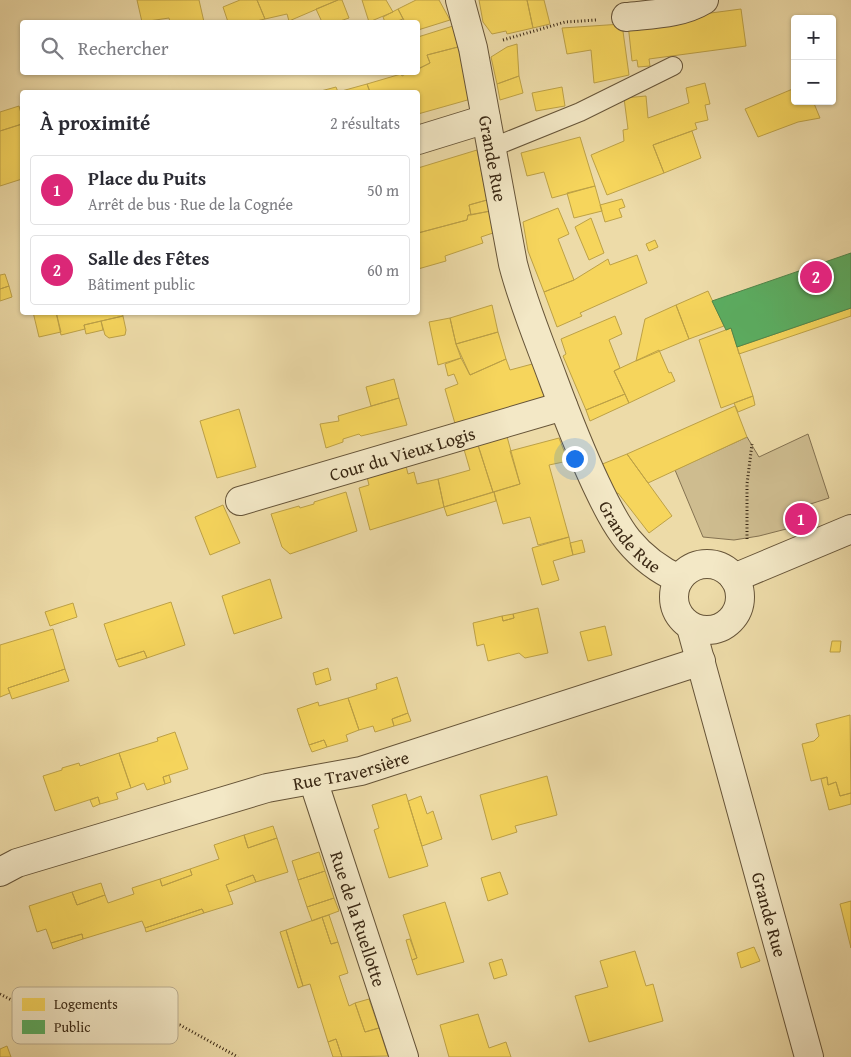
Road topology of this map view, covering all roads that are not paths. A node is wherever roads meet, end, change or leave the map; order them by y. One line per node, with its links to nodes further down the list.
1 (460, 0): 5 (street, Grande Rue)
2 (704, 0): 3 (street)
3 (626, 18)
4 (673, 66): 7 (lane)
5 (486, 119): 6 (street); 7 (street, Grande Rue)
6 (420, 139)
7 (491, 148): 8 (street, Grande Rue)
8 (564, 406): 9 (street, Cour du Vieux Logis); 12 (street, Grande Rue)
9 (240, 501)
10 (851, 529): 11 (street)
11 (746, 573): 12 (street); 13 (street)
12 (679, 579): 13 (street, Grande Rue)
13 (691, 627): 14 (street, Grande Rue)
14 (701, 661): 15 (street, Rue Traversière); 18 (street, Grande Rue)
15 (313, 780): 16 (street, Rue Traversière); 17 (street, Rue de la Ruellotte)
16 (0, 872)
17 (404, 1057)
18 (809, 1057)

